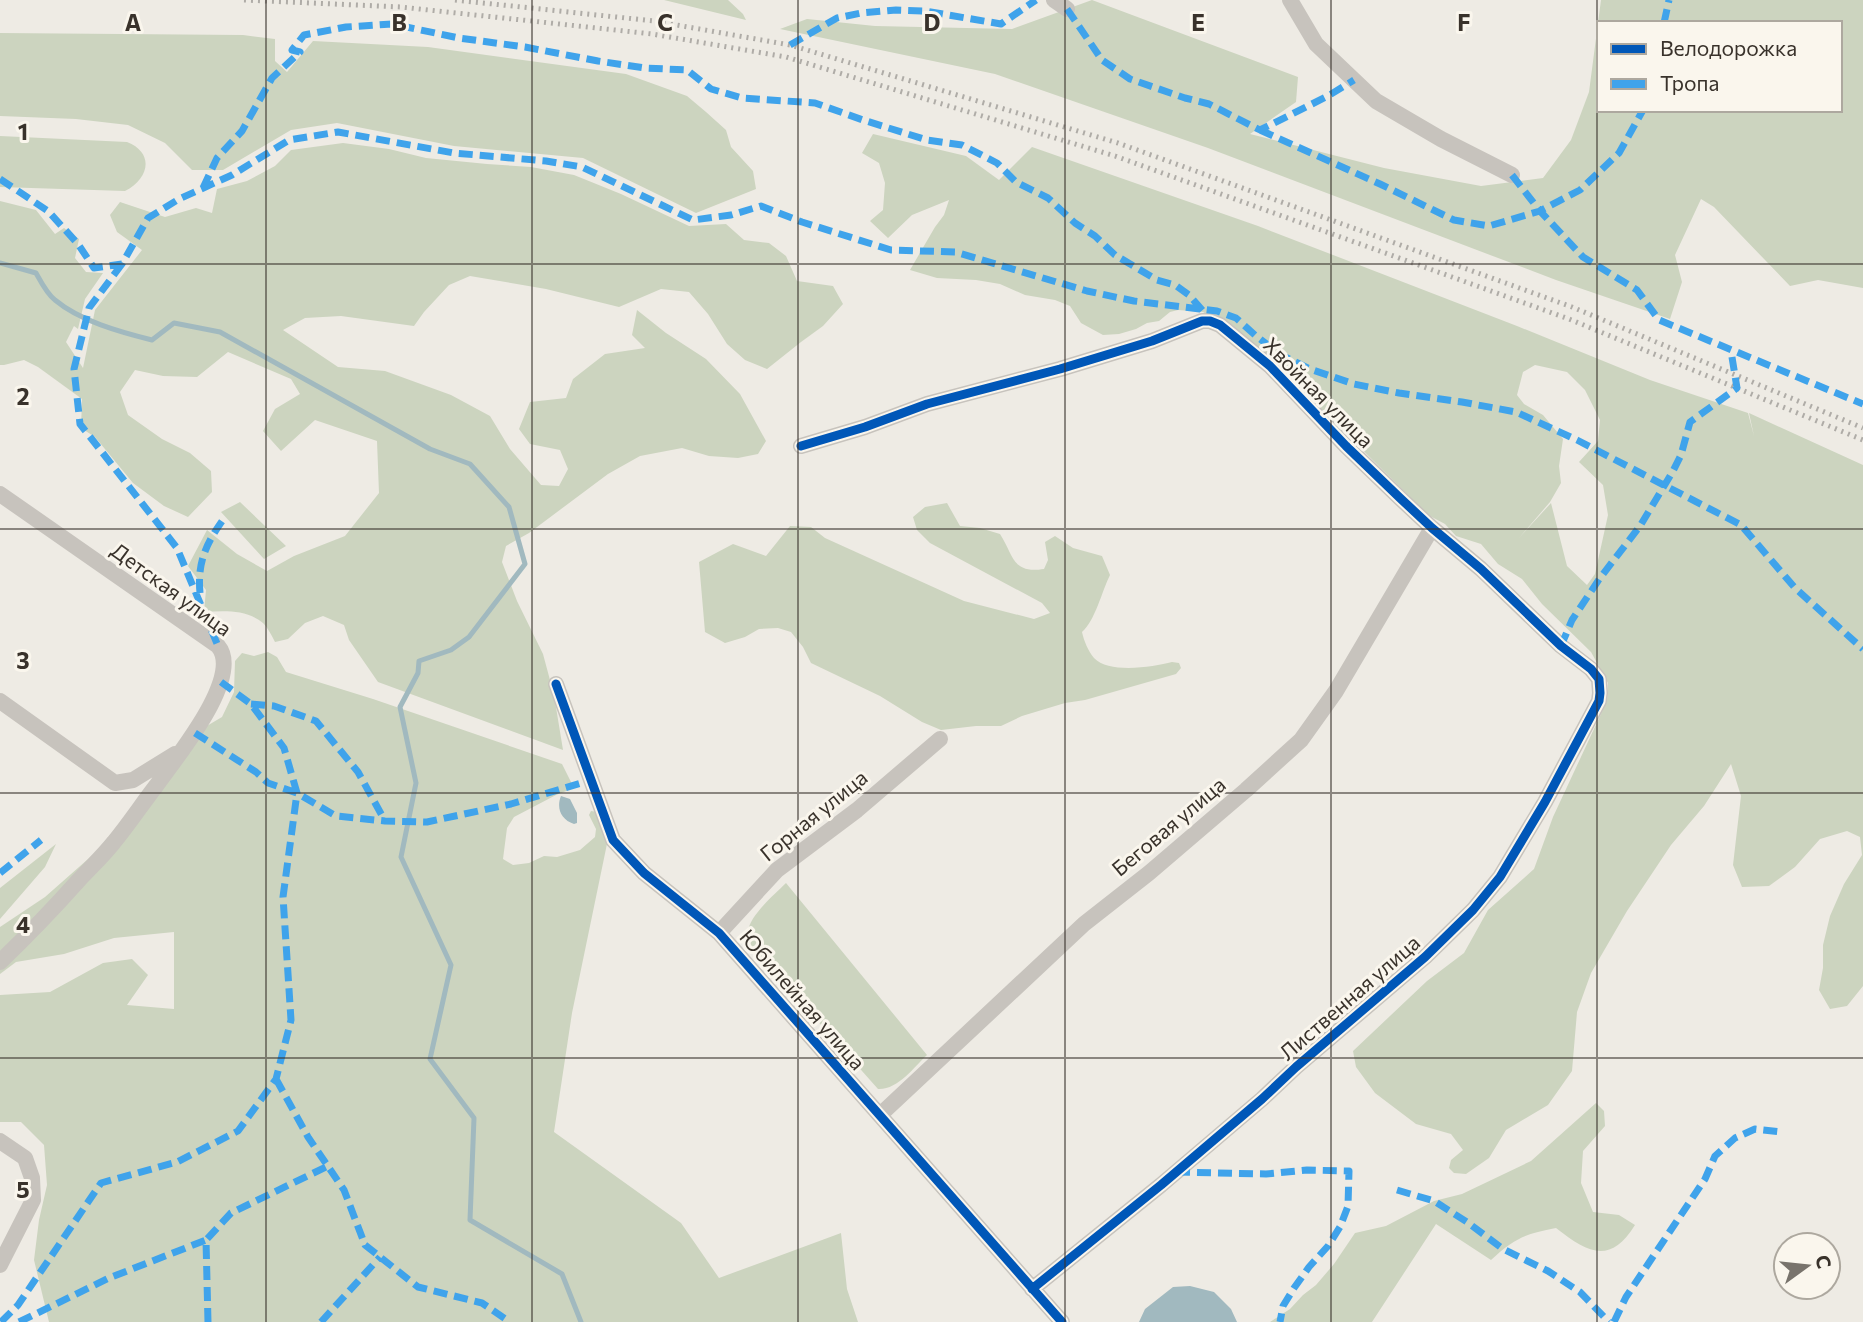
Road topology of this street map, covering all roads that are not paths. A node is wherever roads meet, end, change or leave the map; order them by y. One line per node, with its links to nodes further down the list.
1 (1290, 0): 2 (street)
2 (1512, 175)
3 (801, 446): 5 (street, Хвойная улица)
4 (0, 494): 10 (street, Детская улица)
5 (1432, 528): 6 (street, Хвойная улица); 13 (street, Беговая улица)
6 (1591, 669): 16 (street, Лиственная улица)
7 (556, 684): 11 (street, Юбилейная улица)
8 (0, 701): 10 (street, Детская улица)
9 (940, 739): 11 (street, Горная улица)
10 (183, 749): 12 (street)
11 (719, 933): 13 (street, Юбилейная улица)
12 (0, 962)
13 (880, 1115): 16 (street, Юбилейная улица)
14 (0, 1141): 15 (street)
15 (0, 1265)
16 (1032, 1289): 17 (street, Юбилейная улица)
17 (1062, 1322)

